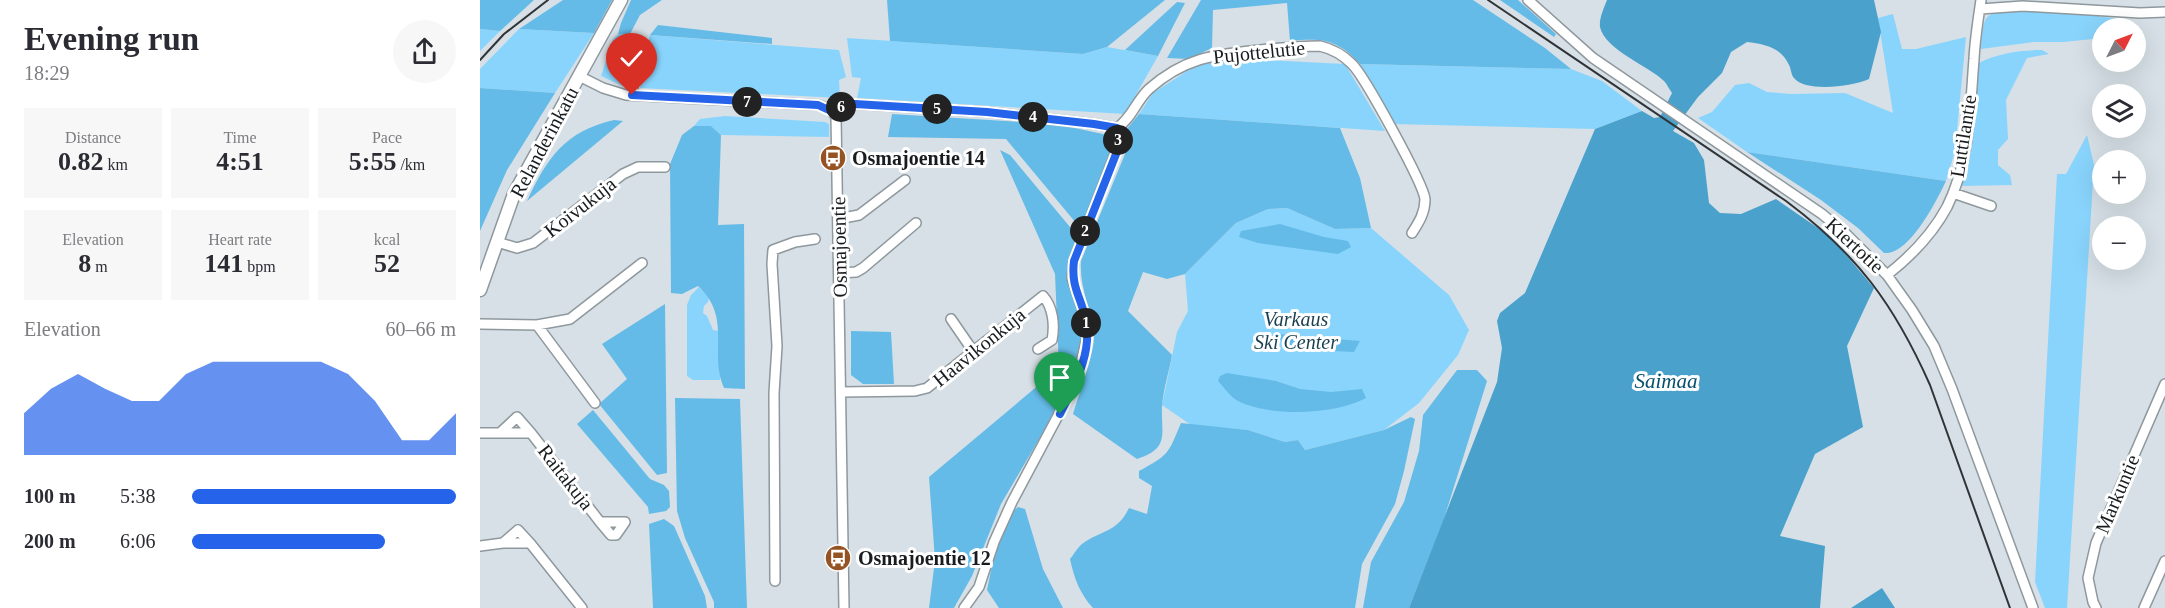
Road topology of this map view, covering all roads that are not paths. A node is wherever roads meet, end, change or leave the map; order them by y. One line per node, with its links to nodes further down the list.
1 (621, 0): 6 (main road, Relanderinkatu)
2 (1528, 0): 21 (street, Kiertotie)
3 (1980, 4): 4 (street, Luttilantie); 12 (street, Luttilantie)
4 (2165, 12)
5 (639, 41): 7 (street)
6 (579, 76): 7 (street); 18 (main road, Relanderinkatu)
7 (632, 95): 8 (street)
8 (833, 112): 9 (street); 14 (street, Osmajoentie)
9 (1117, 128): 16 (street, Pujottelutie); 40 (street)
10 (664, 167): 18 (street, Koivukuja)
11 (905, 180): 14 (street)
12 (1953, 193): 13 (street); 21 (street, Luttilantie)
13 (1991, 206)
14 (838, 219): 20 (street, Osmajoentie)
15 (916, 223): 20 (street)
16 (1412, 233)
17 (814, 239): 37 (street)
18 (496, 242): 22 (main road, Relanderinkatu)
19 (642, 263): 25 (street)
20 (839, 273): 29 (street, Osmajoentie)
21 (1887, 275): 41 (street, Kiertotie)
22 (480, 290)
23 (951, 319): 27 (street)
24 (480, 324): 25 (street)
25 (537, 325): 30 (street)
26 (1038, 349): 27 (street, Haavikonkuja)
27 (973, 351): 29 (street, Haavikonkuja)
28 (2165, 384): 42 (street, Markuntie)
29 (841, 392): 39 (street, Osmajoentie)
30 (595, 404)
31 (501, 432): 32 (street, Raitakuja); 33 (street, Raitakuja); 33 (street, Raitakuja)
32 (480, 433)
33 (531, 433): 34 (street, Raitakuja)
34 (600, 522)
35 (480, 546): 38 (street)
36 (2165, 561): 43 (street)
37 (775, 581)
38 (582, 608)
39 (844, 608)
40 (964, 608)
41 (2033, 608)
42 (2096, 608)
43 (2144, 608)

